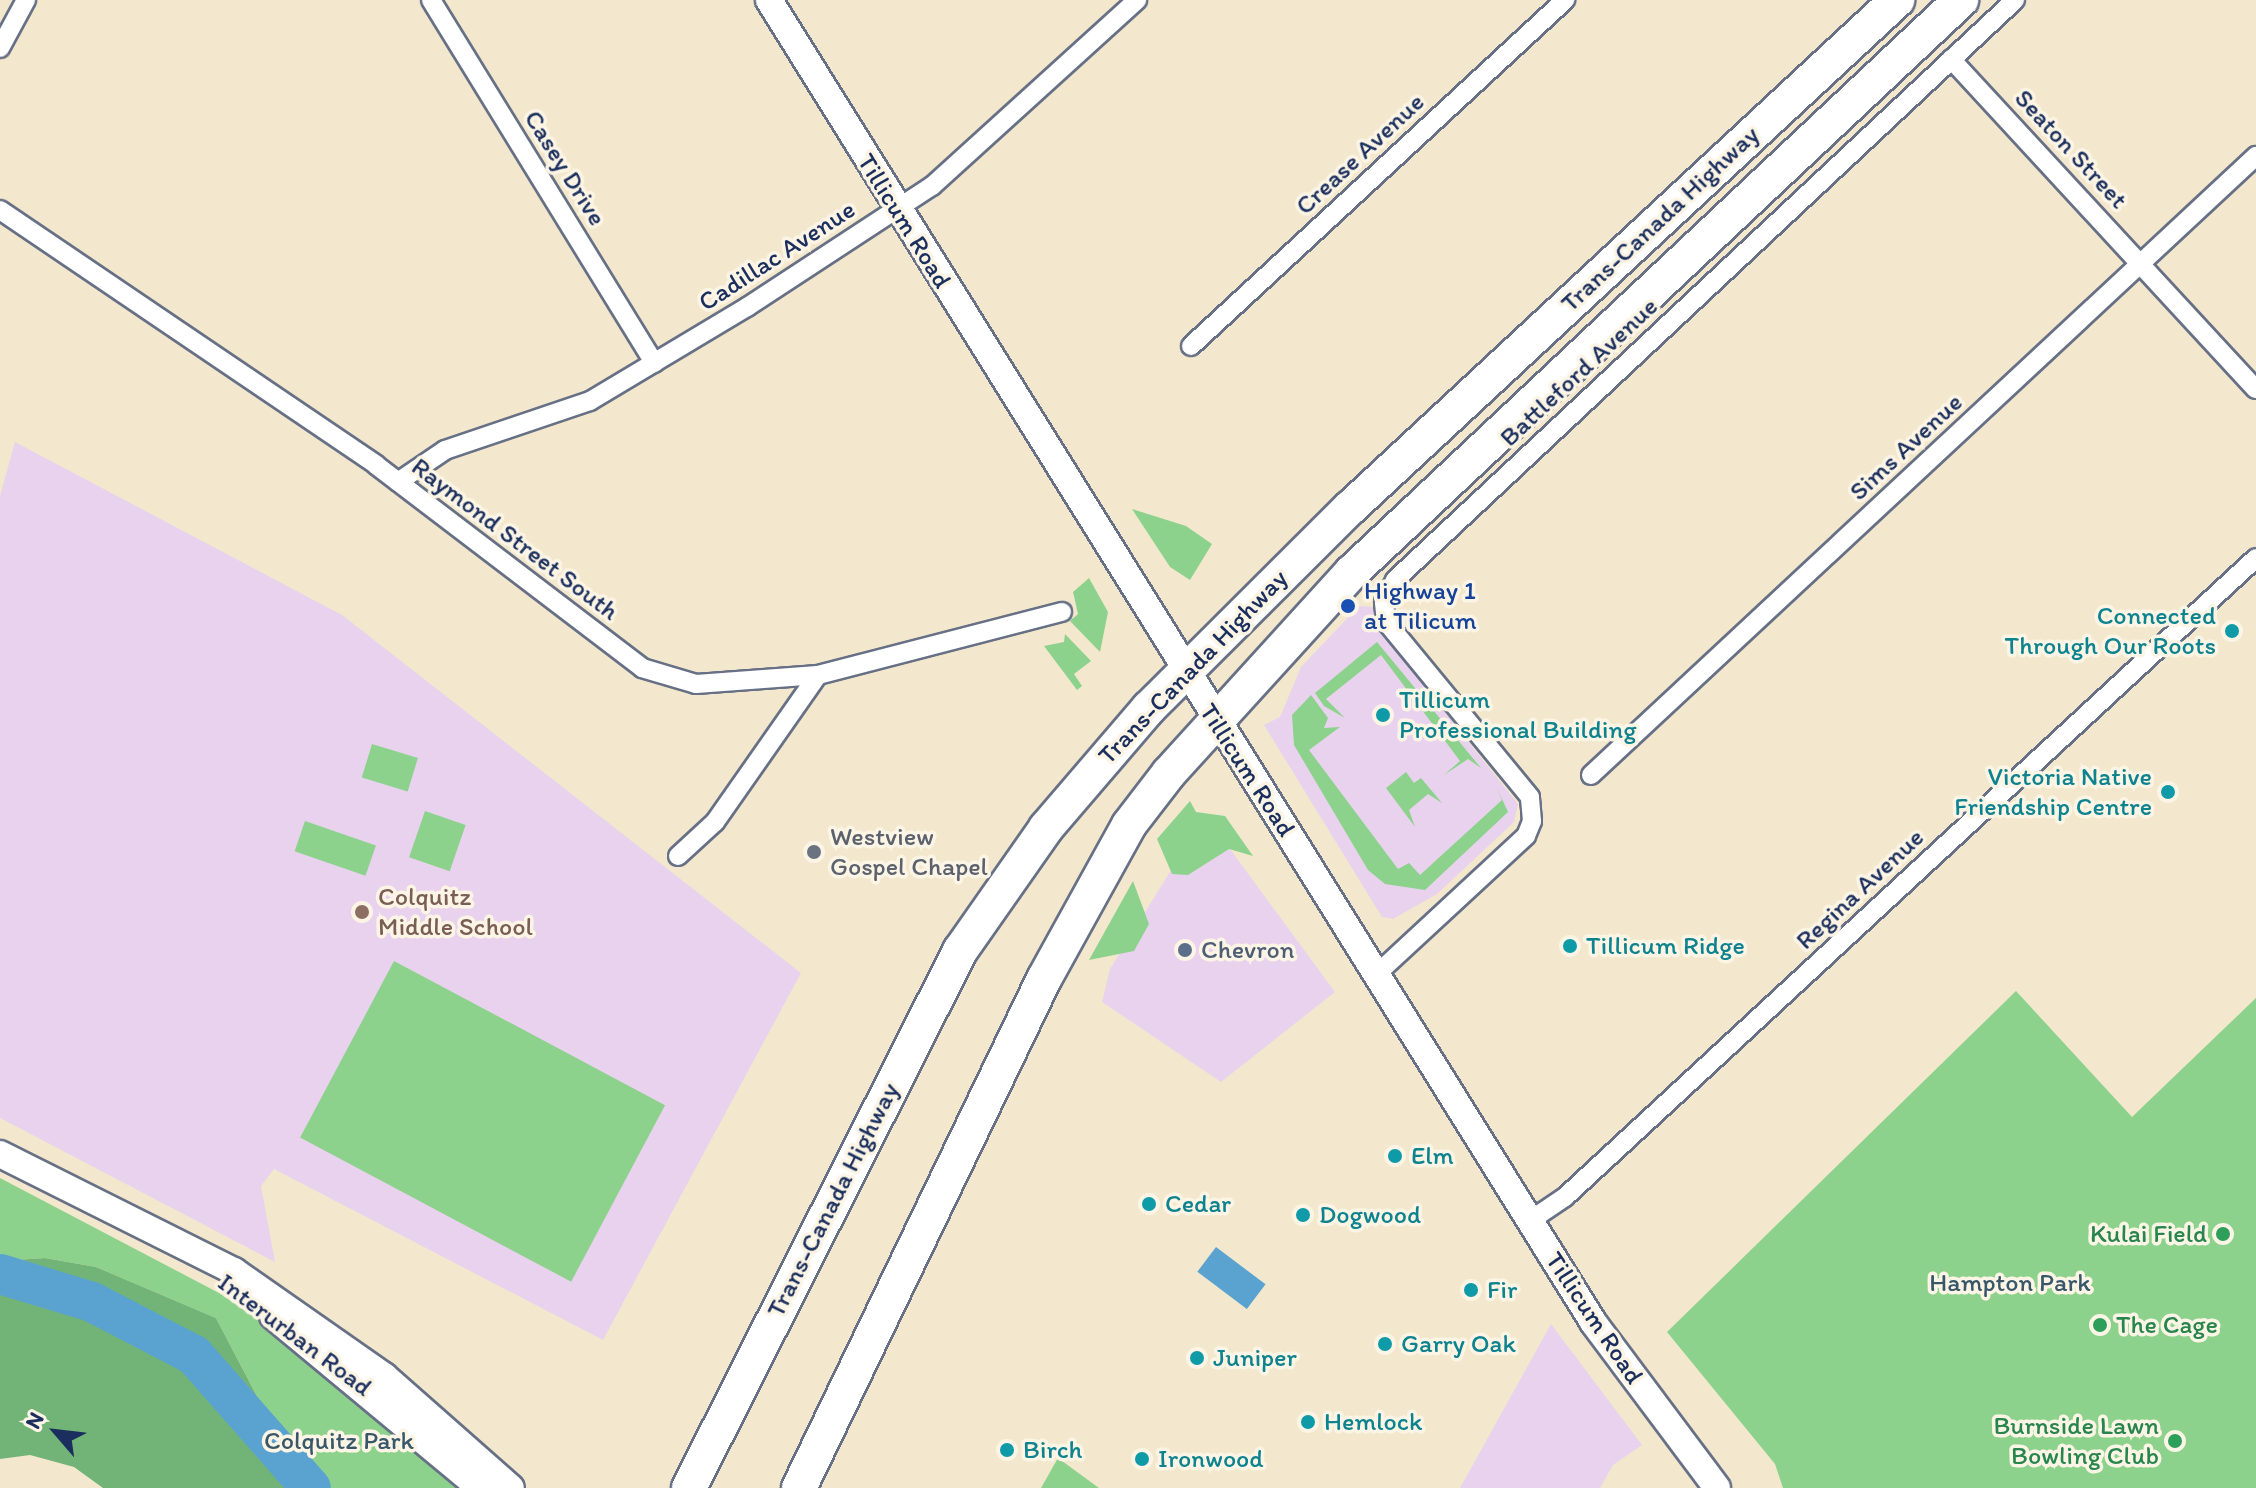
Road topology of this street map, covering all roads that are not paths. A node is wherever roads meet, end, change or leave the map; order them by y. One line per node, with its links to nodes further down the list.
1 (26, 0): 9 (street)
2 (431, 0): 16 (street, Casey Drive)
3 (769, 0): 13 (main road, Tillicum Road)
4 (1137, 0): 13 (street, Cadillac Avenue)
5 (1565, 0): 15 (street, Crease Avenue)
6 (1897, 0): 21 (highway, Trans-Canada Highway)
7 (1961, 0): 23 (highway, Trans-Canada Highway)
8 (2015, 0): 10 (street, Battleford Avenue)
9 (0, 48)
10 (1951, 59): 14 (street, Seaton Street); 26 (street, Battleford Avenue)
11 (2256, 156): 14 (street, Sims Avenue)
12 (0, 210): 18 (street, Raymond Street South)
13 (895, 210): 16 (street, Cadillac Avenue); 21 (main road, Tillicum Road)
14 (2147, 268): 17 (street, Seaton Street); 24 (street, Sims Avenue)
15 (1191, 346)
16 (654, 363): 18 (street, Cadillac Avenue)
17 (2256, 389)
18 (398, 482): 22 (street, Raymond Street South)
19 (2256, 558): 28 (street, Regina Avenue)
20 (1062, 612): 22 (street, Raymond Street South)
21 (1185, 672): 23 (main road, Tillicum Road); 31 (highway, Trans-Canada Highway)
22 (818, 675): 25 (street)
23 (1214, 721): 26 (main road, Tillicum Road); 32 (highway, Trans-Canada Highway)
24 (1591, 775)
25 (678, 856)
26 (1380, 971): 28 (main road, Tillicum Road)
27 (0, 1154): 29 (main road)
28 (1531, 1220): 33 (main road, Tillicum Road)
29 (484, 1477): 30 (main road)
30 (511, 1488)
31 (689, 1488)
32 (799, 1488)
33 (1717, 1488)

